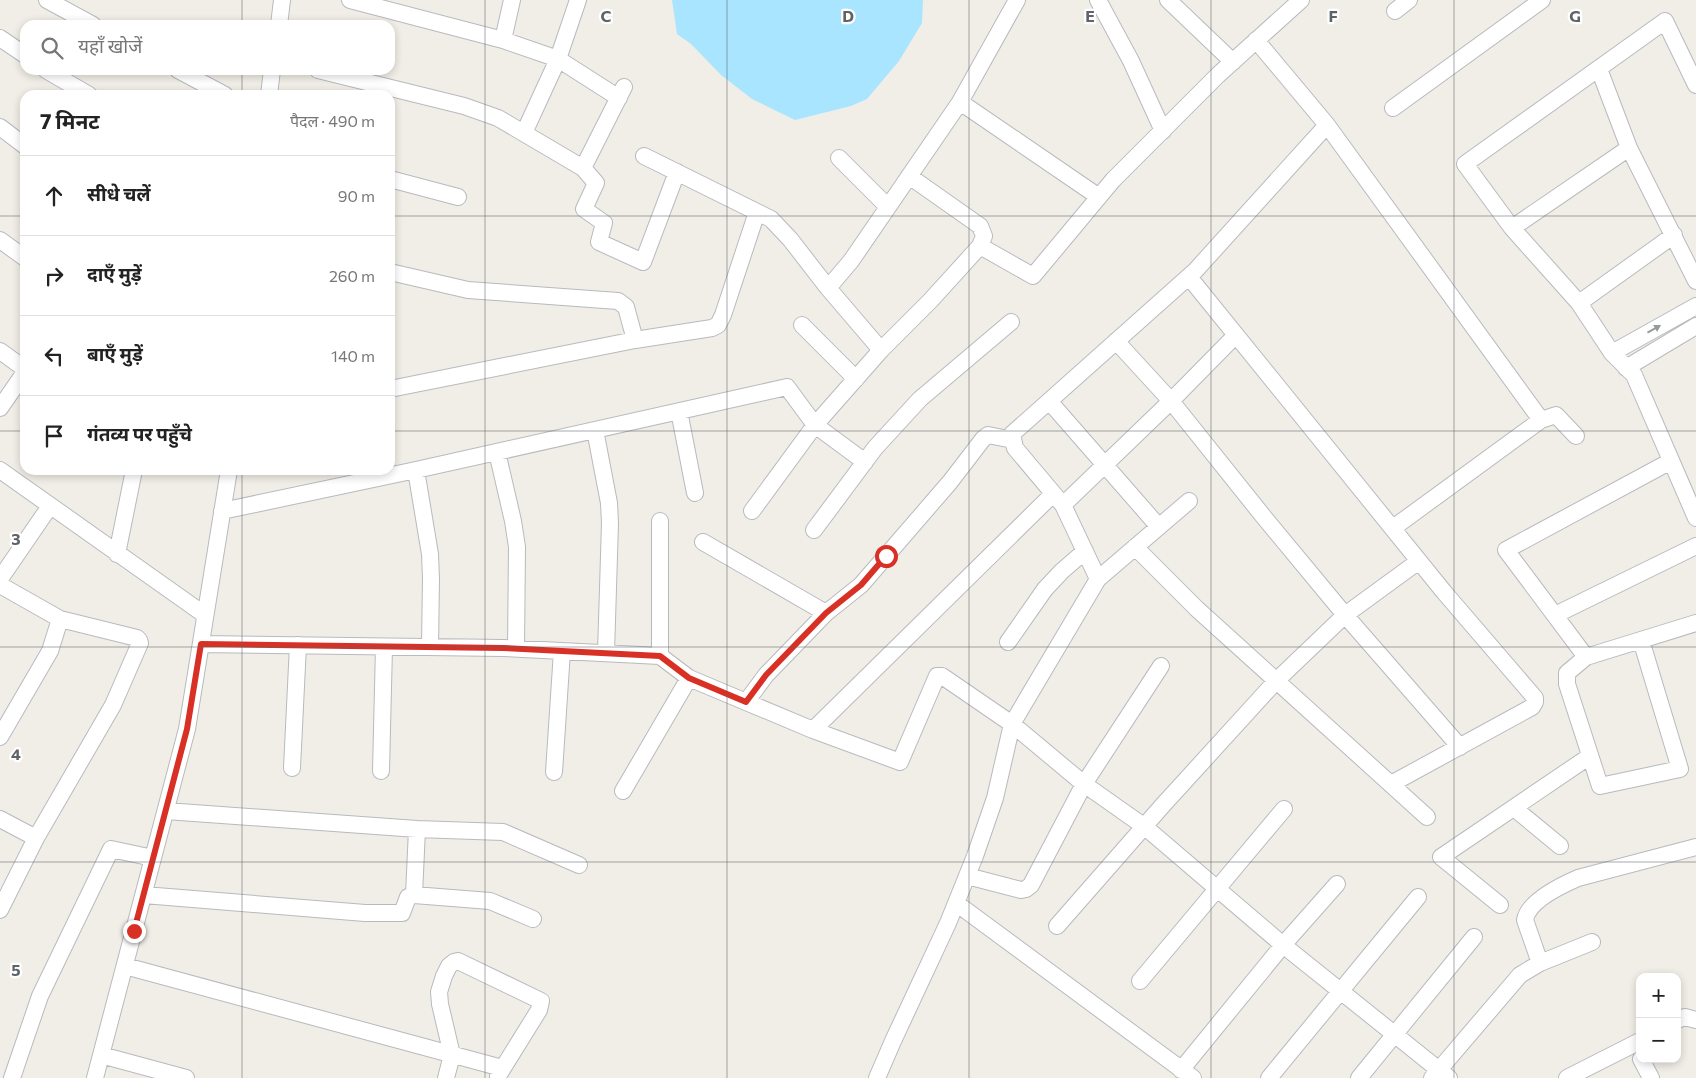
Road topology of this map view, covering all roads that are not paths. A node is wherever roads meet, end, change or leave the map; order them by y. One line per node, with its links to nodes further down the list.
1 (47, 0): 14 (street)
2 (282, 0): 15 (street)
3 (350, 0): 12 (street)
4 (512, 0): 17 (street)
5 (578, 0): 20 (street)
6 (1017, 0): 31 (street)
7 (1098, 0): 35 (street)
8 (1168, 0): 21 (street)
9 (1409, 0): 13 (street)
10 (1542, 0): 32 (street)
11 (1292, 3): 18 (street)
12 (407, 7): 17 (street)
13 (1394, 11)
14 (84, 20)
15 (279, 20)
16 (0, 38): 19 (street)
17 (503, 40): 20 (street)
18 (1256, 40): 21 (street); 33 (street)
19 (20, 52)
20 (558, 60): 36 (street); 41 (street)
21 (1233, 62): 35 (street)
22 (1599, 68): 27 (street); 38 (street); 49 (street)
23 (55, 75): 28 (street)
24 (187, 75): 29 (street)
25 (271, 75): 30 (street)
26 (338, 75): 36 (street)
27 (1696, 85)
28 (80, 90)
29 (216, 90)
30 (270, 90)
31 (960, 102): 43 (street); 45 (street)
32 (1393, 108)
33 (1328, 126): 55 (street); 78 (street)
34 (0, 127): 37 (street)
35 (1162, 131): 45 (street)
36 (524, 133): 41 (street)
37 (20, 142)
38 (1629, 148): 49 (street); 50 (street)
39 (644, 156): 42 (street)
40 (839, 158): 47 (street)
41 (584, 168): 42 (street)
42 (677, 172): 48 (street)
43 (909, 176): 47 (street); 52 (street)
44 (395, 180): 46 (street)
45 (1099, 197): 52 (street)
46 (458, 198)
47 (888, 207): 57 (street)
48 (757, 212): 57 (street); 64 (street)
49 (1512, 228): 58 (street)
50 (1674, 236): 56 (street); 58 (street)
51 (0, 240): 53 (street)
52 (980, 246): 66 (street)
53 (20, 254)
54 (395, 273): 64 (street)
55 (1189, 277): 63 (street); 65 (street)
56 (1696, 280)
57 (828, 288): 66 (street)
58 (1579, 304): 68 (street)
59 (1696, 306): 68 (street, one-way to 59)
60 (1011, 322): 85 (street)
61 (802, 325): 72 (street)
62 (1696, 326): 70 (street)
63 (1236, 335): 74 (street); 102 (street)
64 (635, 340): 73 (street)
65 (1116, 341): 74 (street); 75 (street)
66 (881, 350): 72 (street)
67 (0, 351): 69 (street)
68 (1612, 353): 70 (street)
69 (20, 366)
70 (1626, 368): 84 (street)
71 (20, 378): 76 (street)
72 (856, 379): 79 (street)
73 (395, 388)
74 (1171, 401): 86 (street); 116 (street)
75 (1049, 402): 82 (street); 86 (street)
76 (0, 408)
77 (679, 411): 79 (street); 80 (street); 93 (street)
78 (1542, 420): 81 (street); 102 (street)
79 (815, 425): 85 (street); 98 (street)
80 (595, 430): 83 (street); 127 (street)
81 (1576, 436)
82 (1013, 440): 94 (street); 113 (street)
83 (497, 452): 88 (street); 125 (street)
84 (1671, 461): 99 (street); 114 (street)
85 (865, 462): 103 (street)
86 (1104, 466): 94 (street); 101 (street)
87 (0, 470): 96 (street)
88 (416, 470): 89 (street); 124 (street)
89 (395, 474)
90 (133, 475): 108 (street)
91 (227, 475): 97 (street)
92 (392, 475): 97 (street)
93 (695, 493)
94 (1058, 499): 107 (street); 135 (street)
95 (1189, 501): 101 (street)
96 (50, 506): 108 (street); 110 (street)
97 (222, 511): 115 (street)
98 (752, 511)
99 (1696, 518)
100 (660, 521): 128 (street)
101 (1159, 527): 106 (street)
102 (1393, 528): 109 (street)
103 (814, 530)
104 (703, 542): 113 (street)
105 (1696, 546): 114 (street)
106 (1134, 547): 111 (street); 132 (street)
107 (1085, 551): 111 (street); 120 (street)
108 (117, 554): 115 (street)
109 (1419, 561): 116 (street); 137 (street)
110 (0, 579)
111 (1098, 579): 134 (street)
112 (0, 585): 117 (street)
113 (826, 613): 133 (street)
114 (1555, 614): 129 (street)
115 (205, 615): 121 (street)
116 (1345, 616): 132 (street); 137 (street)
117 (60, 619): 136 (street); 152 (street)
118 (1696, 623): 119 (street)
119 (1641, 640): 129 (street); 138 (street)
120 (1008, 642)
121 (201, 644): 122 (street); 147 (street)
122 (298, 645): 123 (street); 139 (street)
123 (384, 647): 124 (street); 140 (street)
124 (430, 647): 125 (street)
125 (516, 648): 126 (street)
126 (562, 651): 127 (street); 141 (street)
127 (606, 653): 128 (street)
128 (660, 656): 131 (street)
129 (1586, 657): 138 (street)
130 (1161, 666): 142 (street)
131 (689, 678): 133 (street); 144 (street)
132 (1277, 680): 143 (street); 150 (street)
133 (746, 702): 135 (street)
134 (1012, 724): 135 (street); 142 (street); 157 (street)
135 (813, 730)
136 (0, 738)
137 (1460, 747): 143 (street)
138 (1590, 756): 145 (street)
139 (292, 768)
140 (381, 771)
141 (554, 772)
142 (1084, 784): 150 (street); 157 (street)
143 (1391, 784): 148 (street)
144 (623, 791)
145 (1514, 808): 153 (street); 164 (street)
146 (1284, 809): 159 (street)
147 (166, 811): 151 (street); 155 (street)
148 (1427, 817)
149 (0, 819): 152 (street)
150 (1145, 827): 159 (street); 167 (street)
151 (417, 829): 156 (street); 160 (street)
152 (36, 838): 165 (street)
153 (1560, 846)
154 (1696, 847): 171 (street)
155 (153, 858): 161 (street); 185 (street)
156 (579, 865)
157 (967, 876): 163 (street)
158 (1337, 884): 170 (street)
159 (1217, 888): 170 (street); 173 (street)
160 (414, 895): 161 (street); 166 (street)
161 (144, 896): 172 (street)
162 (1418, 897): 174 (street)
163 (956, 903): 183 (street); 189 (street)
164 (1500, 905)
165 (0, 910)
166 (533, 919)
167 (1057, 926)
168 (1474, 937): 177 (street)
169 (1592, 942): 171 (street)
170 (1283, 945): 174 (street); 183 (street)
171 (1540, 963): 184 (street)
172 (125, 966): 179 (street); 180 (street)
173 (1140, 981)
174 (1341, 991): 177 (street); 190 (street)
175 (1681, 1018): 176 (street)
176 (1696, 1020)
177 (1395, 1034): 184 (street); 191 (street)
178 (1636, 1051): 192 (street)
179 (101, 1055): 186 (street); 187 (street)
180 (452, 1055): 182 (street); 182 (street); 188 (street)
181 (1645, 1063): 193 (street)
182 (499, 1073)
183 (1187, 1074)
184 (1440, 1075)
185 (12, 1078)
186 (95, 1078)
187 (186, 1078)
188 (446, 1078)
189 (877, 1078)
190 (1269, 1078)
191 (1360, 1078)
192 (1567, 1078)
193 (1651, 1078)

